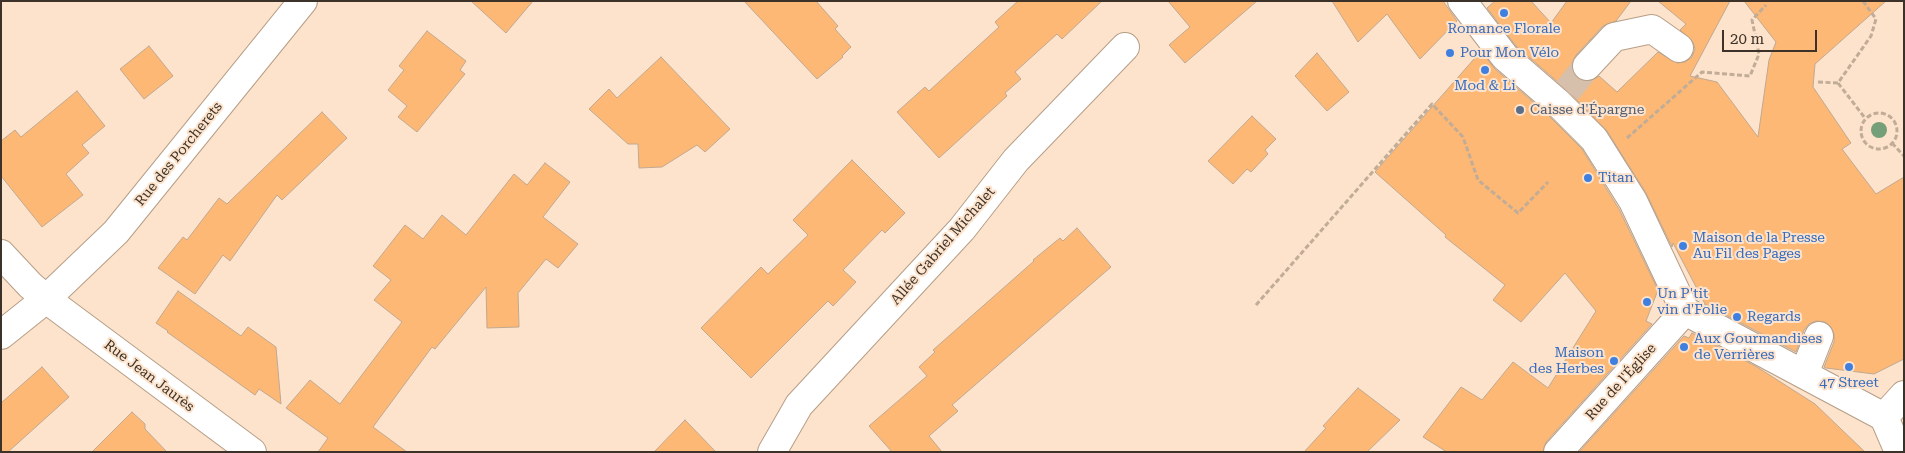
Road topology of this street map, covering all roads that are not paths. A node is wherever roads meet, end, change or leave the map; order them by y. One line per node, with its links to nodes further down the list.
1 (303, 1): 7 (street, Rue des Porcherets)
2 (1462, 1): 8 (street)
3 (1124, 46): 15 (street, Allée Gabriel Michalet)
4 (1679, 48): 5 (street)
5 (1587, 66)
6 (1, 254): 7 (street, Rue Jean Jaurès)
7 (46, 299): 9 (street, Rue des Porcherets); 14 (street, Rue Jean Jaurès)
8 (1684, 311): 11 (street); 16 (street, Rue de l'Église)
9 (1, 335)
10 (1819, 336): 11 (street)
11 (1804, 374): 13 (street)
12 (1904, 394): 13 (street)
13 (1884, 417): 17 (street)
14 (252, 452)
15 (772, 452)
16 (1558, 452)
17 (1899, 452)

